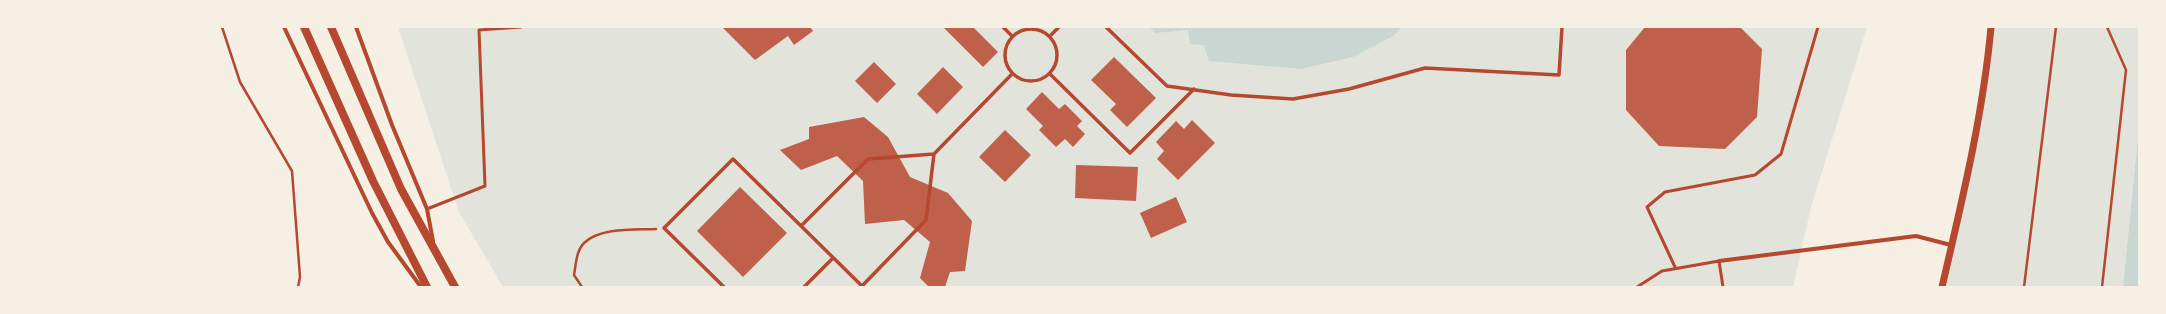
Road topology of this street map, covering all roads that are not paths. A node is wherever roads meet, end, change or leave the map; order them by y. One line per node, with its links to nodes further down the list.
1 (284, 27): 26 (street)
2 (304, 27): 27 (main road)
3 (331, 27): 21 (main road)
4 (356, 27): 18 (street)
5 (521, 27): 18 (lane)
6 (1003, 27): 12 (street)
7 (1058, 27): 13 (street)
8 (1106, 27): 16 (street)
9 (1562, 27): 16 (street)
10 (1818, 27): 24 (lane)
11 (1991, 27): 20 (street)
12 (1012, 36): 13 (street); 14 (street)
13 (1050, 36): 15 (street)
14 (1012, 74): 15 (street); 17 (street)
15 (1050, 74): 16 (street)
16 (1194, 89)
17 (934, 154): 19 (street); 25 (street)
18 (427, 209): 21 (street)
19 (801, 226): 22 (street); 29 (street)
20 (1951, 245): 23 (street); 33 (street)
21 (435, 253): 28 (main road)
22 (833, 258): 25 (street); 30 (street)
23 (1718, 261): 24 (lane); 32 (lane)
24 (1676, 267): 31 (lane)
25 (862, 286)
26 (421, 287)
27 (427, 287)
28 (455, 287)
29 (724, 287)
30 (804, 287)
31 (1636, 287)
32 (1723, 287)
33 (1942, 287)

